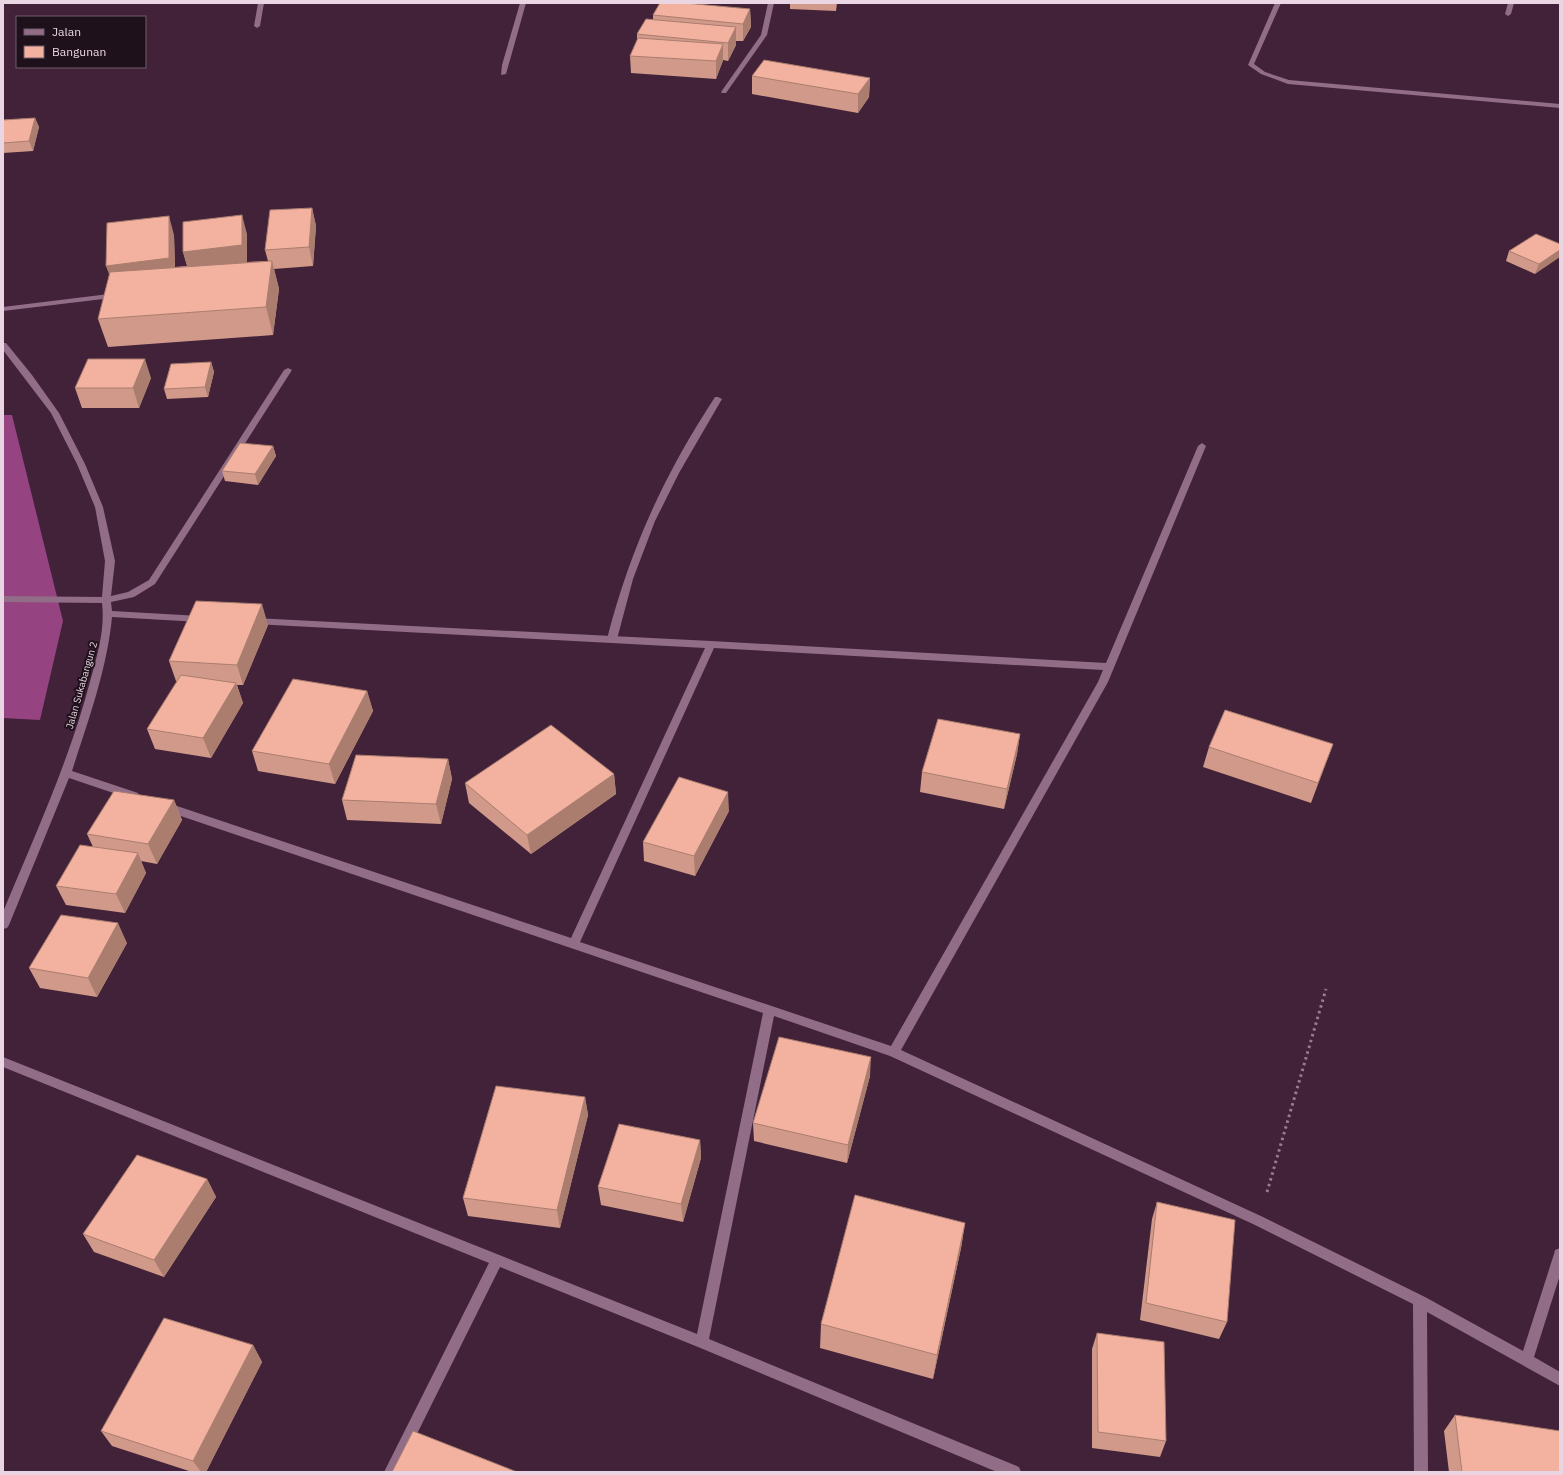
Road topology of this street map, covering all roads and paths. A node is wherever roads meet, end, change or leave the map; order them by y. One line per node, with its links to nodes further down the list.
1 (261, 3): 7 (street)
2 (523, 3): 8 (street)
3 (771, 3): 9 (street)
4 (1278, 3): 10 (street)
5 (1512, 3): 6 (street)
6 (1508, 14)
7 (257, 26)
8 (503, 74)
9 (724, 92)
10 (1560, 106)
11 (127, 294): 12 (street)
12 (3, 309)
13 (3, 345): 18 (street, Jalan Sukabangun 2)
14 (288, 370): 18 (street)
15 (718, 399): 22 (street)
16 (1202, 446): 24 (street)
17 (3, 599): 18 (street)
18 (106, 600): 19 (street, Jalan Sukabangun 2)
19 (108, 614): 20 (street); 25 (street, Jalan Sukabangun 2)
20 (210, 619)
21 (242, 621): 22 (street)
22 (612, 638): 23 (street)
23 (711, 644): 24 (street); 29 (street)
24 (1109, 667): 32 (street)
25 (66, 773): 26 (street); 28 (street, Jalan Sukabangun 2)
26 (142, 799)
27 (157, 804): 29 (street)
28 (3, 925)
29 (574, 943): 31 (street)
30 (1326, 989): 34 (path)
31 (769, 1010): 32 (street); 38 (street)
32 (894, 1052): 34 (street)
33 (3, 1062): 36 (street)
34 (1258, 1221): 37 (street)
35 (1560, 1254): 39 (street)
36 (497, 1259): 38 (street); 41 (street)
37 (1420, 1301): 39 (street); 43 (street)
38 (702, 1342): 42 (street)
39 (1527, 1360): 40 (street)
40 (1560, 1379)
41 (392, 1472)
42 (1014, 1472)
43 (1421, 1472)

